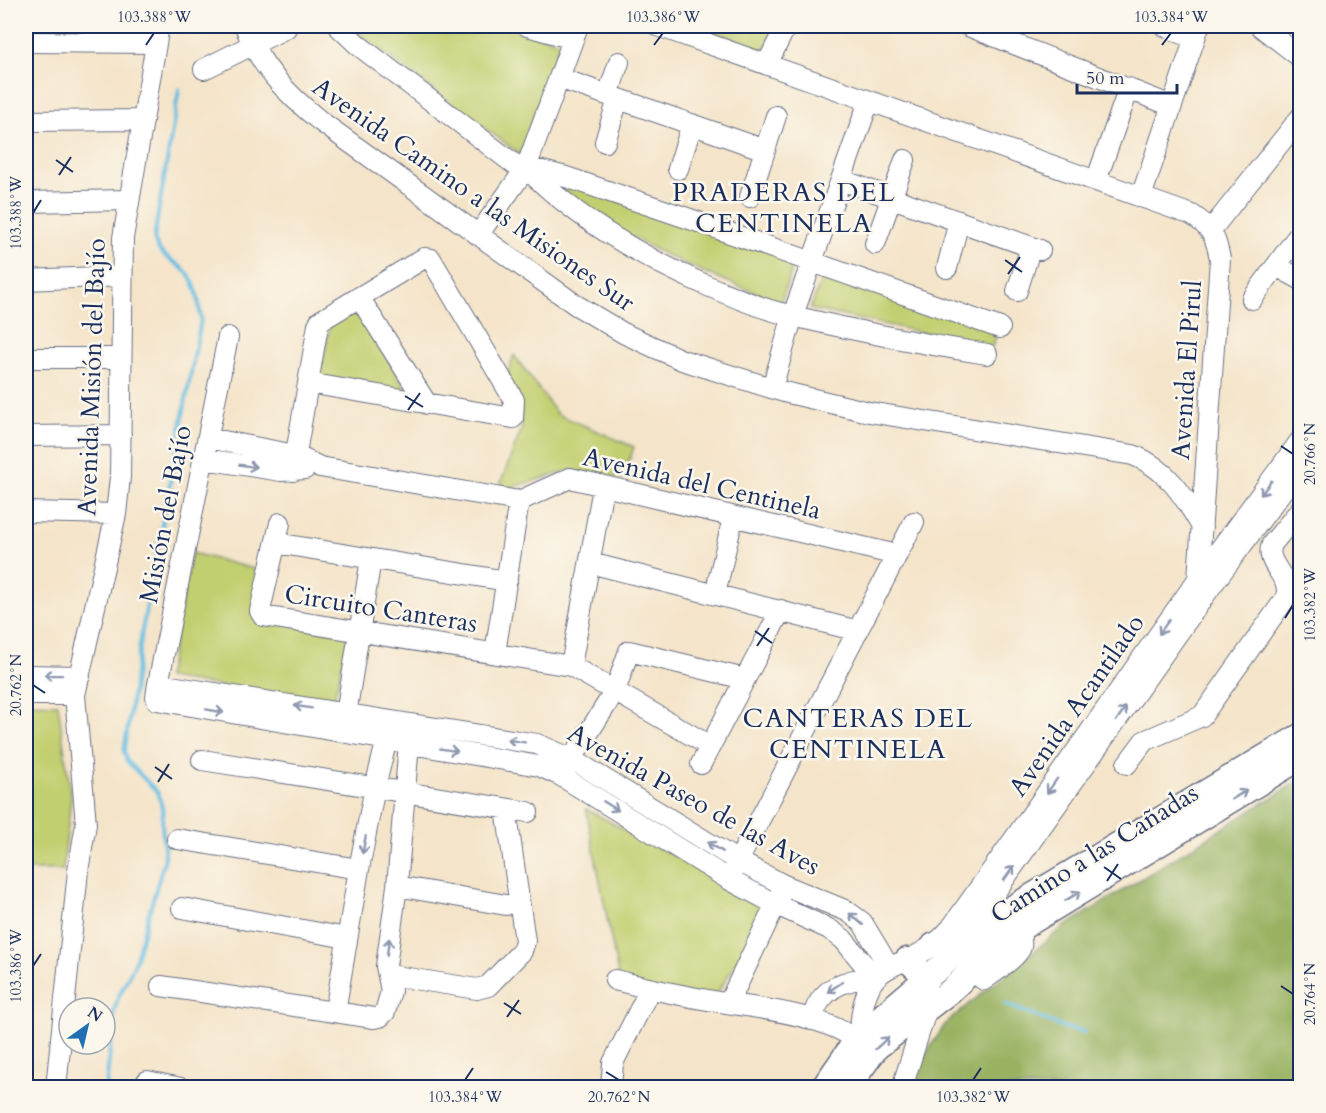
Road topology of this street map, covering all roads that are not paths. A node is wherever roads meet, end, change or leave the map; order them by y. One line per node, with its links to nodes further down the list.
1 (245, 26): 13 (street, Avenida Camino a las Misiones Sur)
2 (338, 26): 31 (street)
3 (527, 26): 10 (street)
4 (786, 26): 16 (street)
5 (968, 26): 19 (street)
6 (1260, 26): 14 (street)
7 (668, 27): 16 (street)
8 (286, 28): 13 (street)
9 (1185, 30): 22 (street)
10 (576, 32): 18 (street)
11 (158, 34): 12 (street); 25 (street, Avenida Misión del Bajío)
12 (26, 42)
13 (253, 44): 17 (street); 43 (street, Avenida Camino a las Misiones Sur)
14 (1300, 57)
15 (619, 62): 20 (street)
16 (767, 64): 21 (street)
17 (204, 69)
18 (559, 78): 20 (street); 31 (street)
19 (1129, 88): 22 (street); 34 (street)
20 (613, 97): 27 (street); 28 (street)
21 (869, 101): 33 (street); 34 (street)
22 (1172, 106): 36 (street)
23 (776, 116): 29 (street)
24 (1300, 118): 41 (street)
25 (142, 120): 26 (street); 38 (street, Avenida Misión del Bajío)
26 (26, 121)
27 (692, 124): 29 (street); 32 (street)
28 (605, 142)
29 (765, 150): 35 (street)
30 (905, 160): 37 (street)
31 (526, 168): 43 (street); 45 (street); 54 (street)
32 (678, 169)
33 (841, 180): 37 (street); 45 (street)
34 (1096, 181): 36 (street)
35 (750, 197)
36 (1141, 197): 41 (street)
37 (891, 198): 40 (street); 44 (street)
38 (128, 200): 39 (street); 48 (street, Avenida Misión del Bajío)
39 (26, 202)
40 (959, 222): 47 (street); 51 (street)
41 (1211, 230): 78 (street, Avenida El Pirul)
42 (1300, 233): 46 (street)
43 (478, 235): 61 (street, Avenida Camino a las Misiones Sur)
44 (875, 244)
45 (812, 261): 54 (street); 55 (street)
46 (1276, 266): 49 (street); 53 (street)
47 (947, 268)
48 (122, 276): 50 (street); 59 (street, Avenida Misión del Bajío)
49 (1300, 279)
50 (26, 280)
51 (1017, 291)
52 (359, 297): 60 (street); 62 (street); 62 (street)
53 (1252, 299)
54 (793, 315): 57 (street); 61 (street)
55 (1000, 328)
56 (228, 338): 65 (street, Misión del Bajío)
57 (987, 354)
58 (26, 358): 59 (street)
59 (122, 358): 63 (street, Avenida Misión del Bajío)
60 (308, 383): 62 (street); 68 (street)
61 (772, 388): 78 (street, Avenida Camino a las Misiones Sur)
62 (427, 404)
63 (120, 435): 64 (street); 74 (street, Avenida Misión del Bajío)
64 (26, 436)
65 (208, 438): 67 (street, Misión del Bajío); 68 (street)
66 (1300, 441): 84 (street, Avenida Acantilado, one-way to 84)
67 (204, 459): 68 (street, one-way to 68); 95 (street, Misión del Bajío)
68 (294, 463): 71 (street)
69 (1300, 467): 84 (street, Avenida Acantilado)
70 (603, 487): 71 (street, Avenida del Centinela); 75 (street, Avenida del Centinela); 82 (street)
71 (519, 501): 83 (street, Circuito Canteras)
72 (1300, 510): 106 (street)
73 (26, 512): 74 (street)
74 (116, 514): 92 (street, Avenida Misión del Bajío)
75 (733, 518): 80 (street, Avenida del Centinela); 85 (street)
76 (914, 522): 80 (street)
77 (280, 523): 79 (street, Circuito Canteras)
78 (1202, 527): 84 (street, Avenida El Pirul)
79 (276, 543): 81 (street, Circuito Canteras); 87 (street, Circuito Canteras)
80 (897, 555): 88 (street)
81 (371, 559): 83 (street, Circuito Canteras); 87 (street)
82 (590, 563): 85 (street); 90 (street)
83 (507, 581): 89 (street, Circuito Canteras)
84 (1204, 583): 126 (street, Avenida Acantilado, one-way to 126); 127 (street, Avenida Acantilado, one-way to 84)
85 (715, 594): 86 (street)
86 (782, 610): 88 (street); 93 (street)
87 (360, 631): 89 (street, Circuito Canteras); 98 (street)
88 (858, 631): 116 (street)
89 (495, 653): 90 (street)
90 (571, 666): 94 (street)
91 (26, 675): 92 (street, one-way to 91)
92 (80, 676): 97 (street, Avenida Misión del Bajío)
93 (745, 679): 94 (street); 101 (street)
94 (615, 691): 101 (street); 103 (street)
95 (158, 692): 98 (street, Avenida Paseo de las Aves, one-way to 95); 99 (street, Avenida Paseo de las Aves, one-way to 99)
96 (26, 695): 97 (street)
97 (75, 695): 142 (street, Avenida Misión del Bajío)
98 (346, 714): 99 (street, Avenida Paseo de las Aves)
99 (399, 733): 103 (street, Avenida Paseo de las Aves, one-way to 99); 107 (street, Avenida Paseo de las Aves, one-way to 107); 108 (street); 109 (street)
100 (1300, 736): 115 (main road, Camino a las Cañadas)
101 (710, 746): 105 (street)
102 (1300, 758): 115 (main road, Camino a las Cañadas, one-way to 102)
103 (572, 759): 107 (street); 112 (street, Avenida Paseo de las Aves)
104 (202, 760): 108 (street)
105 (701, 764)
106 (1127, 764)
107 (561, 776): 113 (street, Avenida Paseo de las Aves, one-way to 113)
108 (375, 787): 109 (street); 117 (street, one-way to 117)
109 (405, 793): 110 (street); 120 (street)
110 (506, 809): 111 (street); 129 (street)
111 (528, 812)
112 (670, 819): 113 (street); 116 (street, Avenida Paseo de las Aves, one-way to 112)
113 (659, 836): 118 (street, Avenida Paseo de las Aves)
114 (177, 838): 117 (street)
115 (1141, 843): 124 (main road, Camino a las Cañadas)
116 (738, 861): 118 (street); 119 (street, Avenida Paseo de las Aves)
117 (359, 869): 125 (street)
118 (728, 879): 122 (street, Avenida Paseo de las Aves)
119 (784, 885): 122 (street); 128 (street, Avenida Paseo de las Aves, one-way to 119)
120 (397, 886): 121 (street); 129 (street, one-way to 120)
121 (506, 905)
122 (777, 905): 128 (street, Avenida Paseo de las Aves); 135 (street)
123 (182, 908): 125 (street)
124 (1012, 921): 127 (main road, Camino a las Cañadas); 130 (main road, Camino a las Cañadas)
125 (347, 938): 137 (street)
126 (934, 945): 127 (main road); 128 (street, Avenida Acantilado)
127 (963, 948): 130 (street, Avenida Acantilado); 132 (main road, Camino a las Cañadas)
128 (890, 968): 132 (main road); 138 (street, Avenida Acantilado, one-way to 138); 139 (street)
129 (389, 975): 137 (street)
130 (966, 976): 136 (main road, Camino a las Cañadas)
131 (615, 980): 134 (street)
132 (924, 982): 136 (main road); 139 (main road, Camino a las Cañadas)
133 (161, 986): 137 (street)
134 (650, 989): 138 (street); 144 (street)
135 (732, 996)
136 (927, 1008): 141 (street); 146 (main road, Camino a las Cañadas, one-way to 136)
137 (335, 1012)
138 (812, 1020): 139 (street)
139 (858, 1038): 145 (main road, Camino a las Cañadas)
140 (147, 1081): 143 (street)
141 (903, 1084)
142 (56, 1088)
143 (181, 1088)
144 (611, 1088)
145 (822, 1088)
146 (847, 1088)

